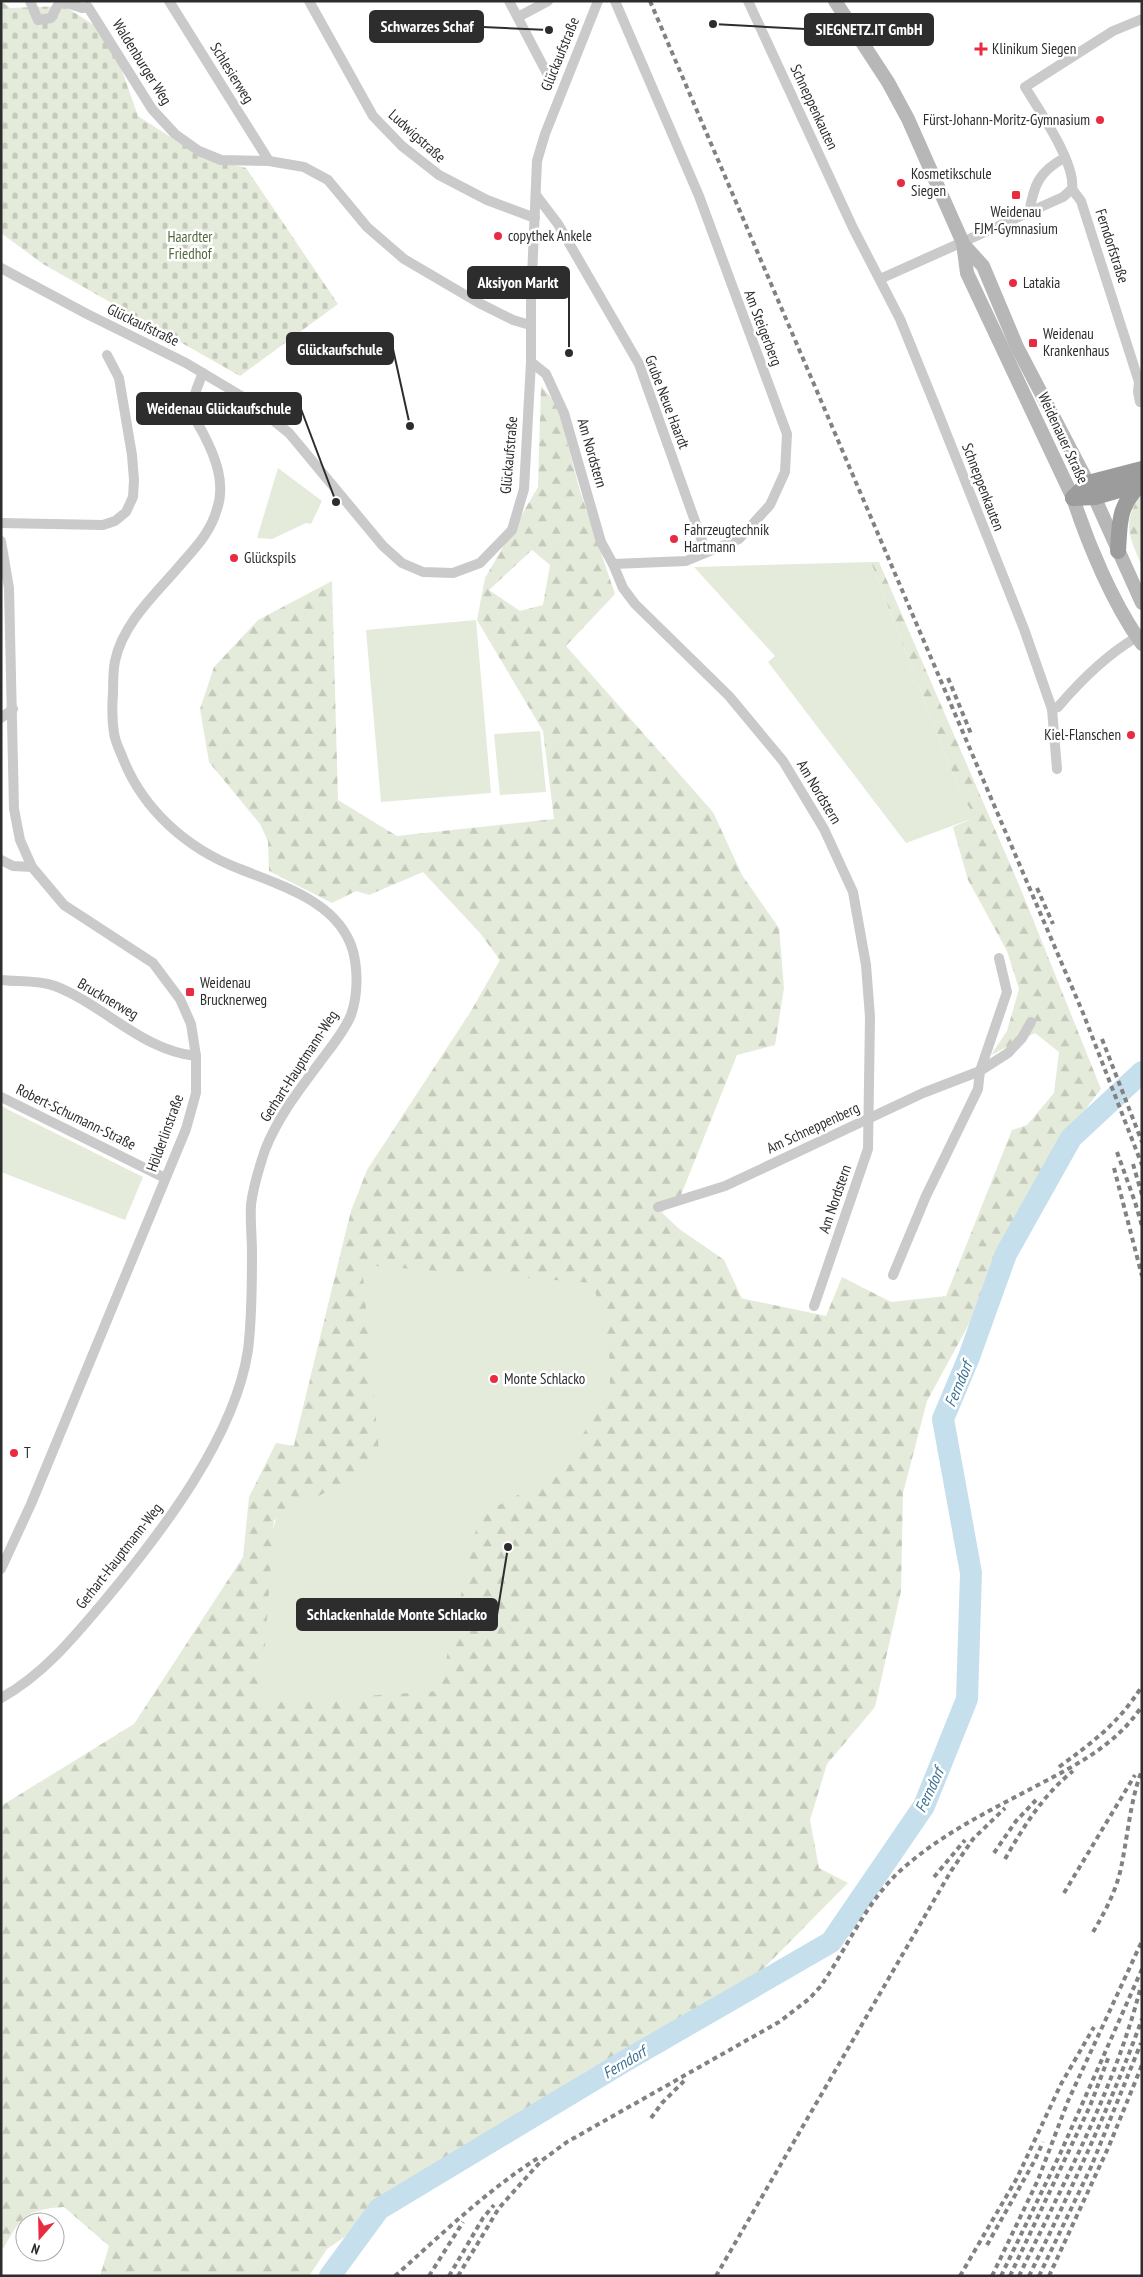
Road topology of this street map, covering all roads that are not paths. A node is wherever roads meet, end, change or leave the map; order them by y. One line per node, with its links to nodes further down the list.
1 (30, 1): 2 (street, Waldenburger Weg)
2 (60, 1): 11 (street, Waldenburger Weg)
3 (169, 1): 16 (street, Schlesierweg)
4 (309, 1): 20 (street, Ludwigstraße)
5 (509, 1): 12 (street)
6 (548, 1): 12 (street)
7 (598, 1): 18 (street, Glückaufstraße)
8 (615, 1): 37 (street, Am Steigerberg)
9 (748, 1): 23 (street, Schneppenkauten)
10 (835, 1): 21 (main road, Weidenauer Straße)
11 (87, 4): 16 (street, Waldenburger Weg)
12 (518, 17): 14 (street)
13 (1142, 19): 15 (street, Ferndorfstraße)
14 (551, 81)
15 (1064, 158): 17 (street, Ferndorfstraße); 19 (street)
16 (269, 162): 24 (street, Waldenburger Weg)
17 (1072, 189): 19 (street); 28 (street, Ferndorfstraße)
18 (536, 195): 20 (street, Glückaufstraße); 37 (street, Grube Neue Haardt)
19 (1029, 213): 21 (street)
20 (535, 218): 24 (street, Glückaufstraße)
21 (963, 243): 23 (street); 32 (main road, Weidenauer Straße); 33 (main road, Weidenauer Straße)
22 (1, 268): 27 (street, Glückaufstraße)
23 (880, 279): 42 (street, Schneppenkauten)
24 (530, 324): 26 (street, Glückaufstraße)
25 (107, 354): 34 (street)
26 (531, 362): 27 (street, Glückaufstraße); 38 (street, Am Nordstern)
27 (203, 373): 59 (street, Gerhart-Hauptmann-Weg)
28 (1140, 381): 29 (street, Ferndorfstraße)
29 (1140, 402)
30 (1142, 469): 32 (highway)
31 (1142, 483): 32 (highway); 36 (highway)
32 (1091, 490): 33 (highway); 36 (main road, Weidenauer Straße)
33 (1073, 498): 40 (main road, Weidenauer Straße)
34 (1, 523)
35 (2, 548): 41 (street, Hölderlinstraße)
36 (1118, 551): 39 (main road, Weidenauer Straße)
37 (706, 552): 38 (street, Am Steigerberg)
38 (613, 564): 53 (street, Am Nordstern)
39 (1142, 603)
40 (1139, 640): 42 (street)
41 (13, 709): 43 (street); 46 (street, Hölderlinstraße)
42 (1052, 709): 44 (street, Schneppenkauten)
43 (1, 718)
44 (1057, 769)
45 (1, 860): 46 (street)
46 (32, 867): 50 (street, Hölderlinstraße)
47 (999, 958): 51 (street)
48 (1, 980): 50 (street, Brucknerweg)
49 (1031, 1022): 51 (street, Am Schneppenberg)
50 (196, 1056): 54 (street, Hölderlinstraße)
51 (980, 1071): 53 (street, Am Schneppenberg); 56 (street)
52 (1, 1097): 54 (street, Robert-Schumann-Straße)
53 (869, 1119): 55 (street, Am Schneppenberg); 57 (street, Am Nordstern)
54 (165, 1178): 58 (street, Hölderlinstraße)
55 (658, 1207)
56 (893, 1275)
57 (814, 1306)
58 (1, 1569)
59 (1, 1698)

